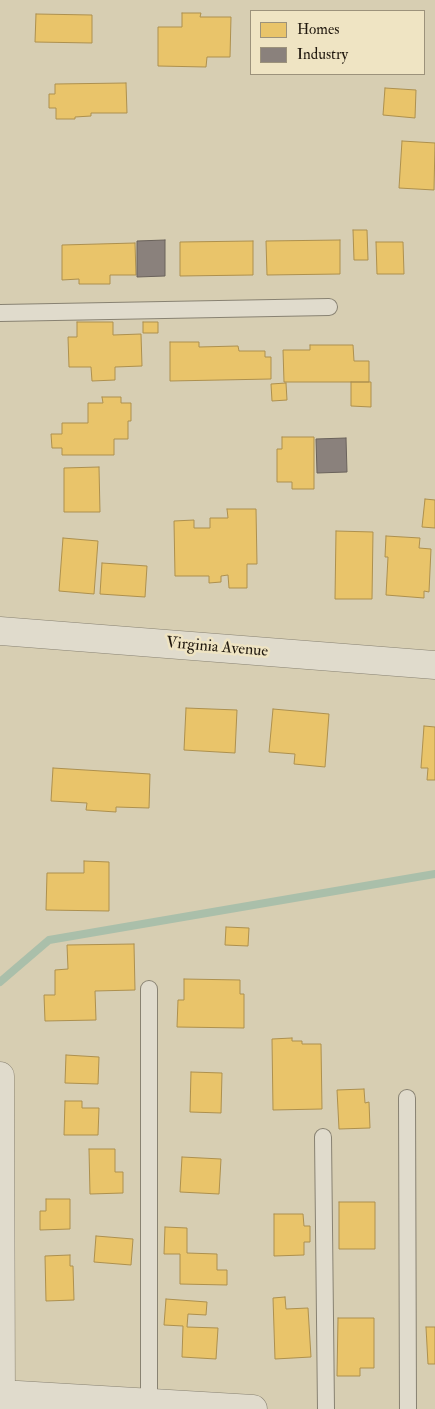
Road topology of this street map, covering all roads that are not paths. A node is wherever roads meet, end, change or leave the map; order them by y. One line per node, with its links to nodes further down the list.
1 (329, 307): 2 (lane)
2 (0, 313)
3 (0, 631): 4 (street, Virginia Avenue)
4 (435, 666)
5 (149, 989): 10 (lane)
6 (0, 1076): 9 (street)
7 (407, 1098): 13 (lane)
8 (323, 1137): 12 (lane)
9 (1, 1399): 10 (street)
10 (149, 1403): 11 (street)
11 (253, 1409)
12 (326, 1409)
13 (408, 1409)

